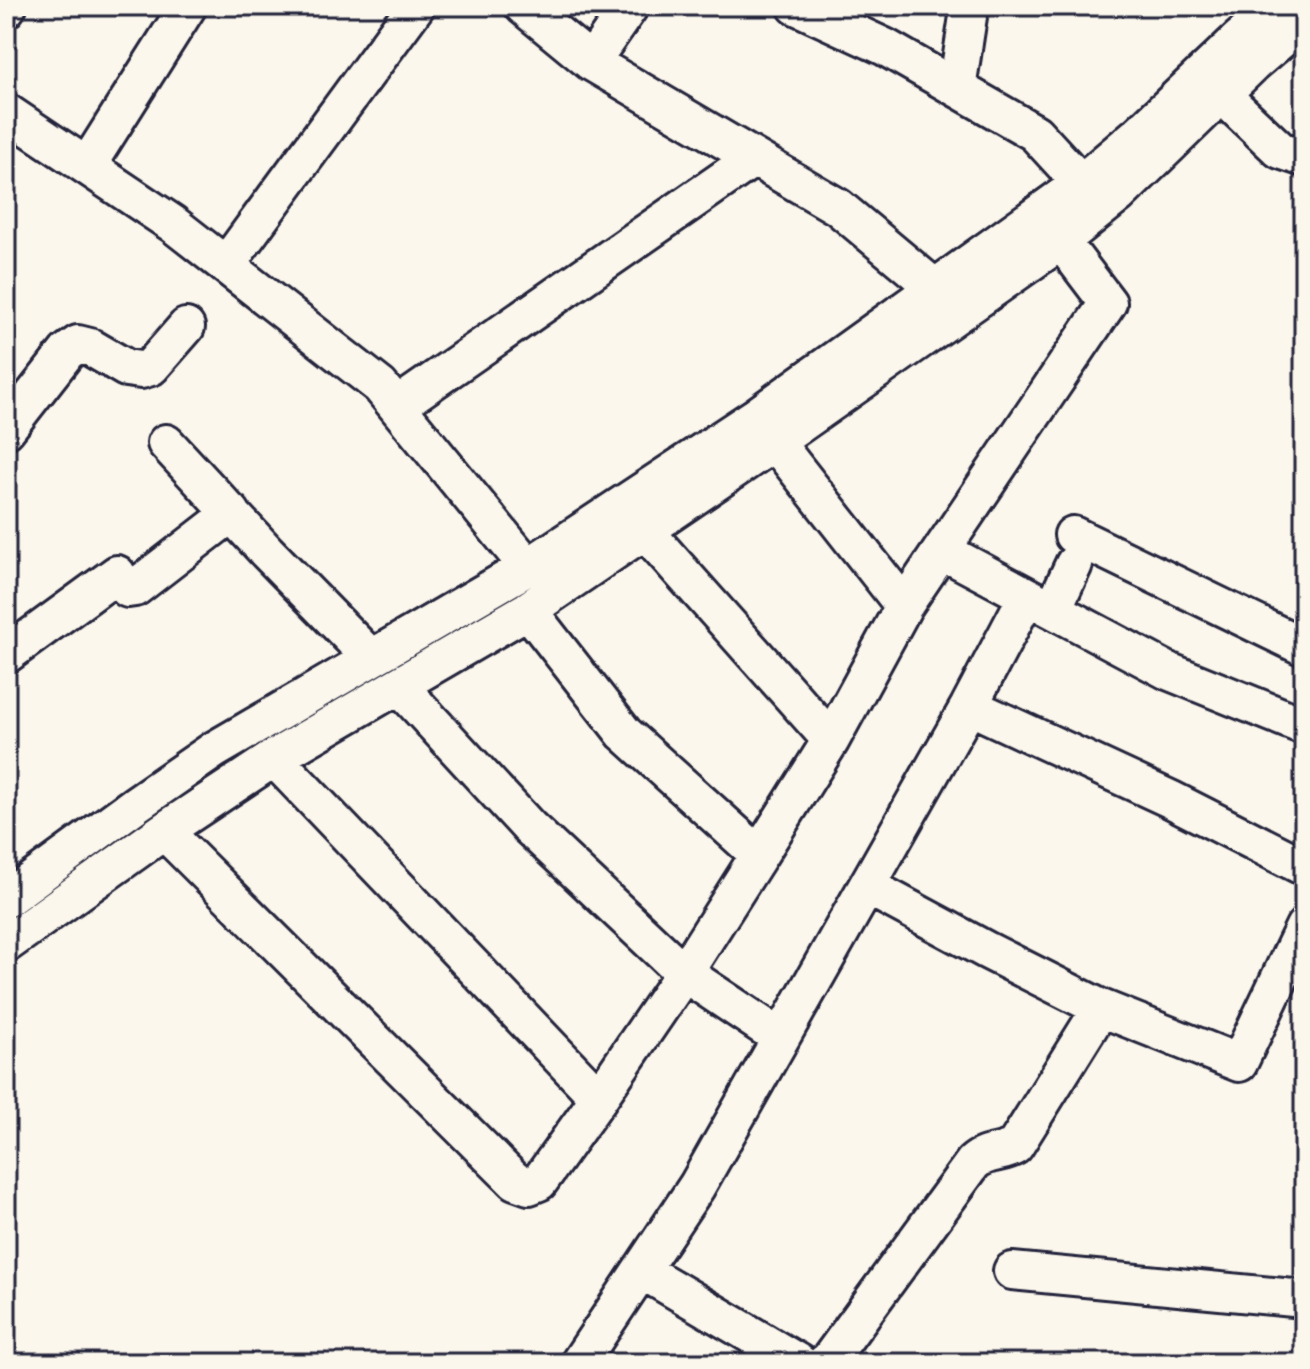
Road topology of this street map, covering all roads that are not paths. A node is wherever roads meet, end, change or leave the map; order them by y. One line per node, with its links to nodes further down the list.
1 (188, 6): 15 (street)
2 (416, 6): 18 (street)
3 (523, 6): 9 (street)
4 (630, 6): 9 (street)
5 (796, 6): 10 (street)
6 (972, 6): 10 (street)
7 (1277, 6): 16 (street)
8 (1304, 20): 11 (street)
9 (591, 62): 13 (street)
10 (957, 88): 16 (street)
11 (1221, 94): 14 (street); 17 (street)
12 (6, 112): 15 (street)
13 (754, 158): 19 (street); 21 (street)
14 (1304, 158)
15 (87, 166): 18 (street)
16 (1081, 183): 19 (street)
17 (1061, 241): 23 (street); 27 (street)
18 (226, 265): 21 (street)
19 (935, 288): 28 (street)
20 (186, 327): 22 (street)
21 (397, 406): 28 (street)
22 (6, 430)
23 (775, 442): 26 (street); 30 (street)
24 (166, 443): 25 (street)
25 (232, 513): 33 (street); 34 (street)
26 (645, 531): 31 (street); 38 (street)
27 (943, 549): 29 (street); 30 (street)
28 (528, 567): 34 (street)
29 (1040, 603): 32 (street); 36 (street); 37 (street)
30 (904, 606): 38 (street)
31 (528, 610): 35 (street); 41 (street)
32 (1304, 647)
33 (6, 655)
34 (371, 658): 44 (street)
35 (399, 686): 39 (street); 47 (street)
36 (969, 706): 42 (street); 43 (street)
37 (1304, 726)
38 (831, 740): 41 (street)
39 (274, 758): 40 (street); 50 (street)
40 (164, 831): 46 (street); 50 (street)
41 (759, 855): 47 (street)
42 (1304, 867)
43 (867, 886): 48 (street); 49 (street)
44 (6, 899)
45 (1304, 927): 48 (street)
46 (6, 944)
47 (684, 973): 49 (street); 50 (street)
48 (1101, 1008): 57 (street)
49 (781, 1038): 51 (street)
50 (599, 1098)
51 (641, 1270): 54 (street); 55 (street)
52 (1012, 1271): 53 (street)
53 (1304, 1299)
54 (757, 1353): 56 (street)
55 (579, 1363)
56 (799, 1363)
57 (825, 1363)

